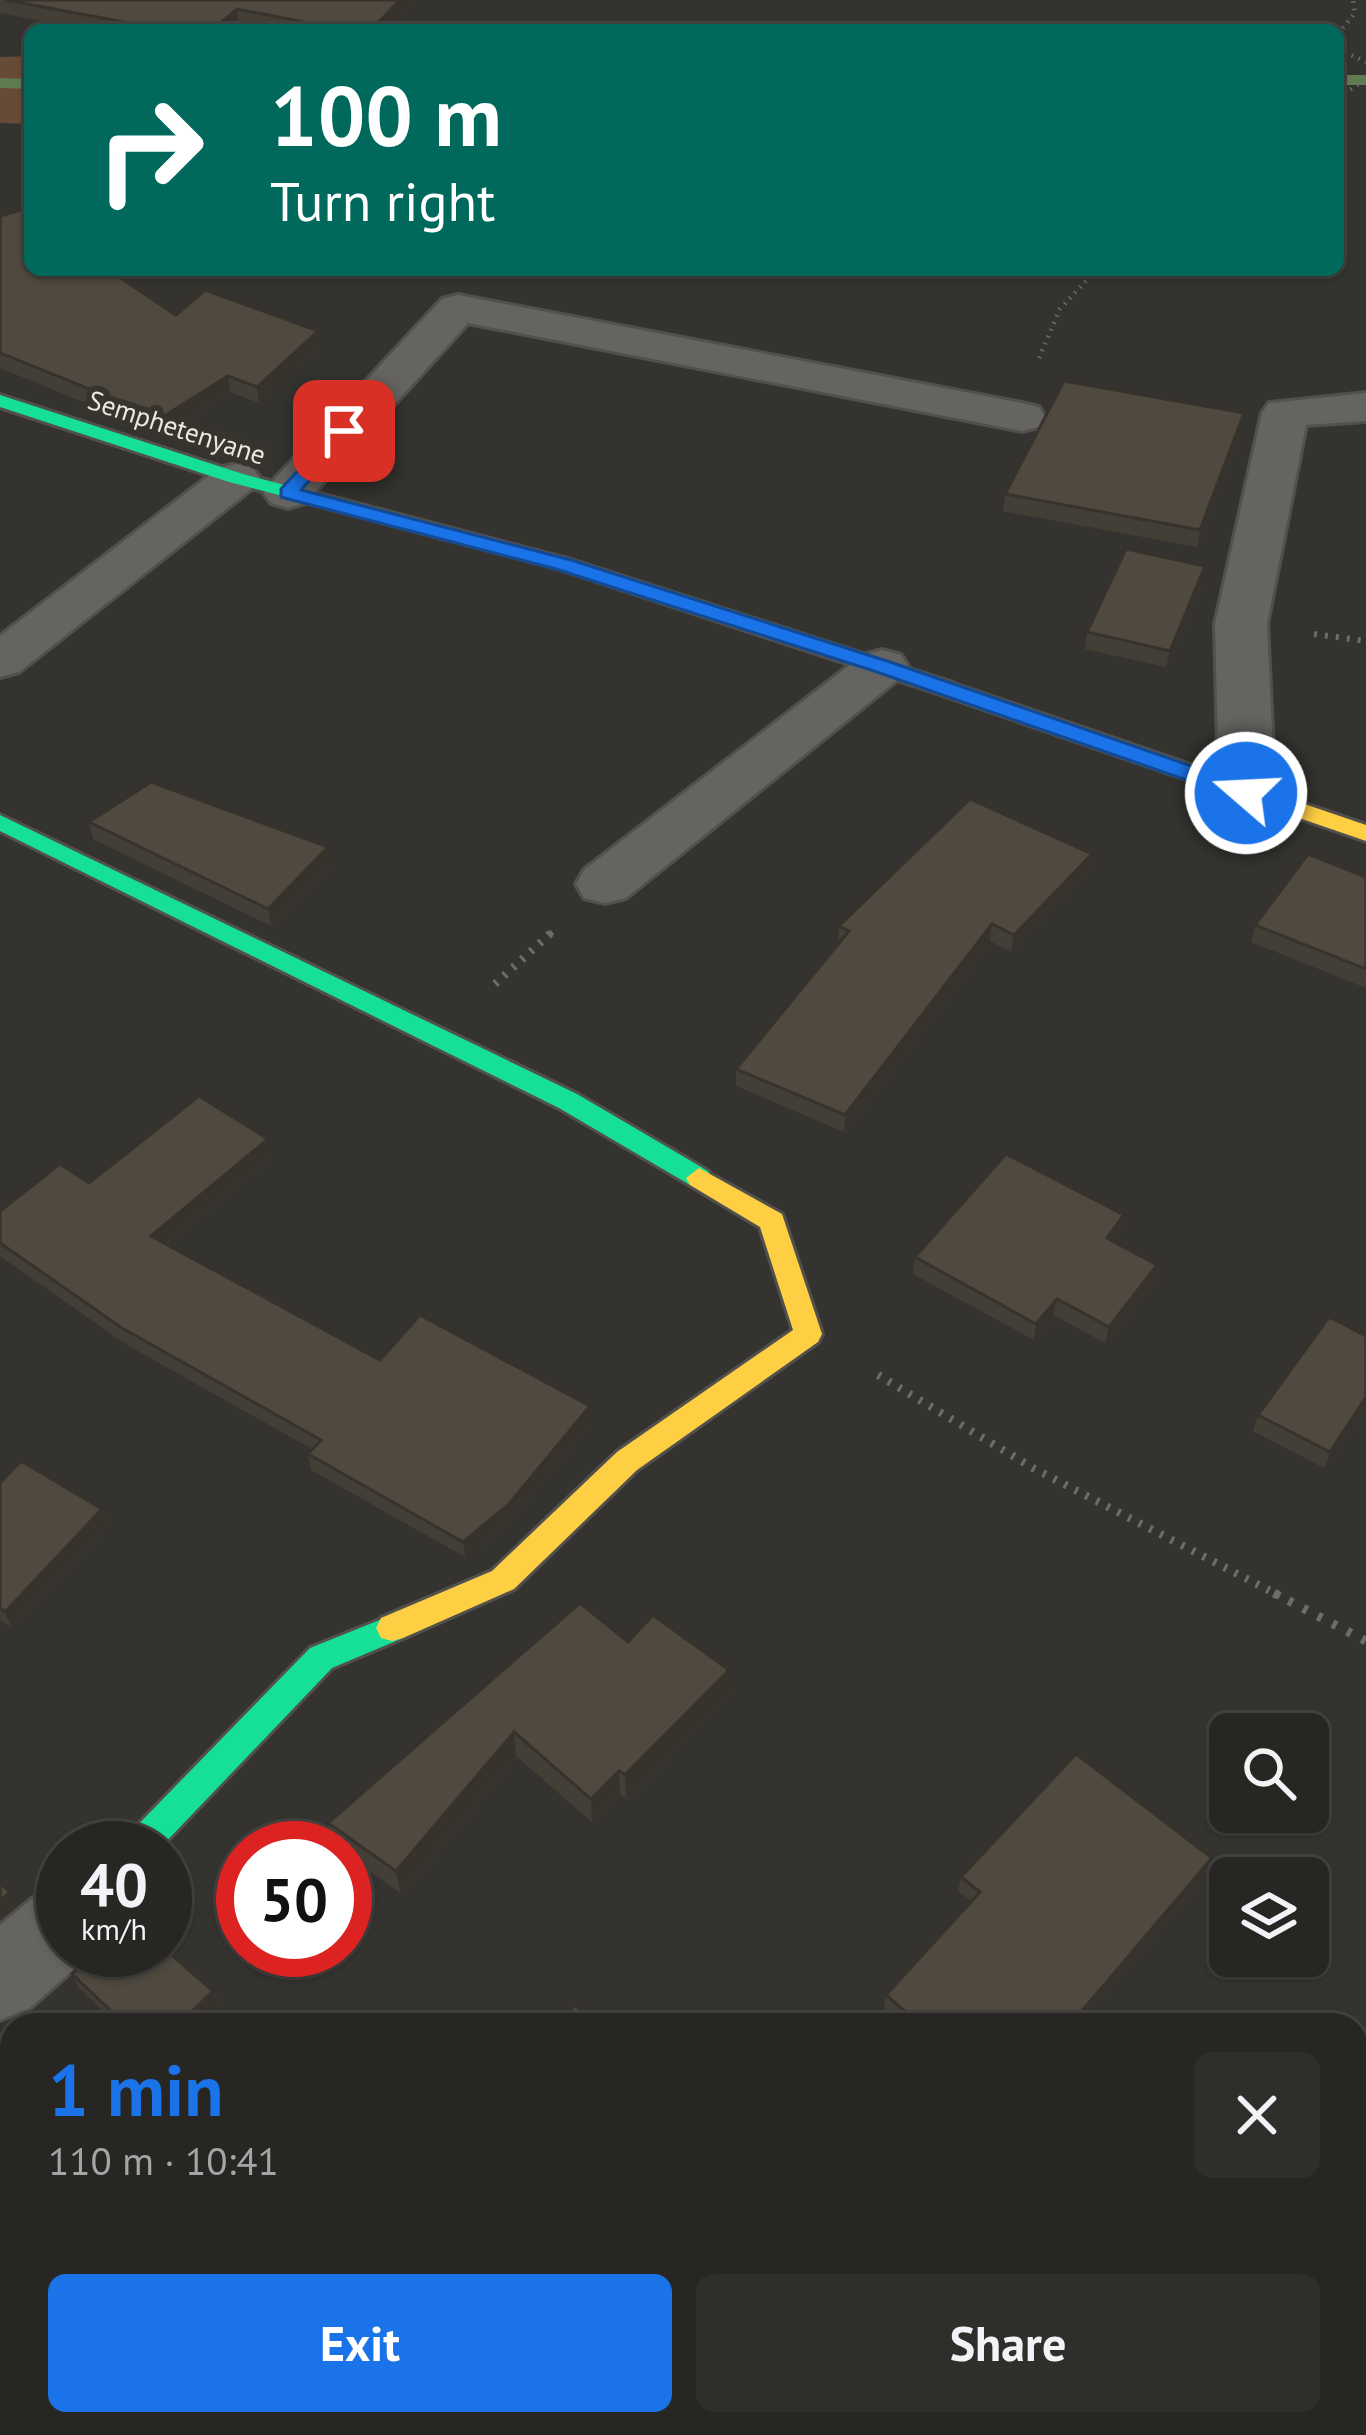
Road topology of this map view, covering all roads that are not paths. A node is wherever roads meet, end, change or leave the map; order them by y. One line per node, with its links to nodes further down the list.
1 (0, 400): 4 (main road, Semphetenyane)
2 (1366, 407): 8 (street)
3 (1022, 417): 5 (street)
4 (236, 478): 5 (main road, Semphetenyane); 6 (street)
5 (288, 493): 7 (main road, Semphetenyane)
6 (0, 661)
7 (882, 666): 8 (main road, Semphetenyane); 11 (street)
8 (1246, 793): 10 (main road, Semphetenyane)
9 (0, 823): 12 (main road)
10 (1366, 833)
11 (604, 884)
12 (164, 1821)
13 (36, 1948): 14 (street)
14 (0, 1979)

